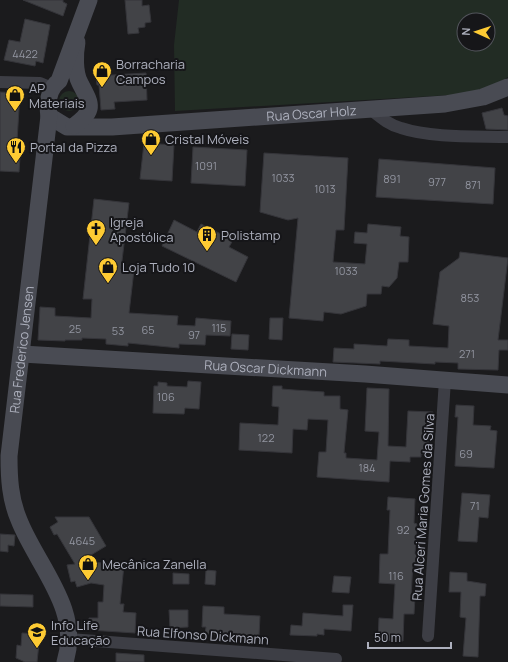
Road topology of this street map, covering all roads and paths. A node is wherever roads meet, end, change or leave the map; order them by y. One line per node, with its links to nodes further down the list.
1 (89, 0): 2 (street, Rua Frederico Jensen)
2 (78, 30): 4 (street, Rua Frederico Jensen); 5 (street, Rua Frederico Jensen)
3 (0, 82): 5 (street)
4 (79, 82): 5 (street); 7 (street, Rua Frederico Jensen)
5 (56, 85): 9 (street, Rua Frederico Jensen)
6 (508, 87): 8 (street, Rua Oscar Holz)
7 (90, 108): 10 (street, Rua Frederico Jensen); 11 (street)
8 (370, 109): 11 (street, Rua Oscar Holz); 12 (street)
9 (49, 116): 10 (street); 13 (street, Rua Frederico Jensen)
10 (70, 127): 11 (street, Rua Oscar Holz); 13 (street, Rua Frederico Jensen)
11 (112, 127)
12 (508, 137)
13 (42, 168): 14 (street, Rua Frederico Jensen)
14 (22, 354): 15 (street, Rua Oscar Dickmann); 18 (street, Rua Frederico Jensen)
15 (445, 380): 16 (street, Rua Oscar Dickmann); 17 (street, Rua Alceri Maria Gomes da Silva)
16 (508, 385)
17 (428, 636)
18 (69, 640): 19 (street, Rua Elfonso Dickmann); 20 (street, Rua Frederico Jensen)
19 (336, 659)
20 (65, 662)

